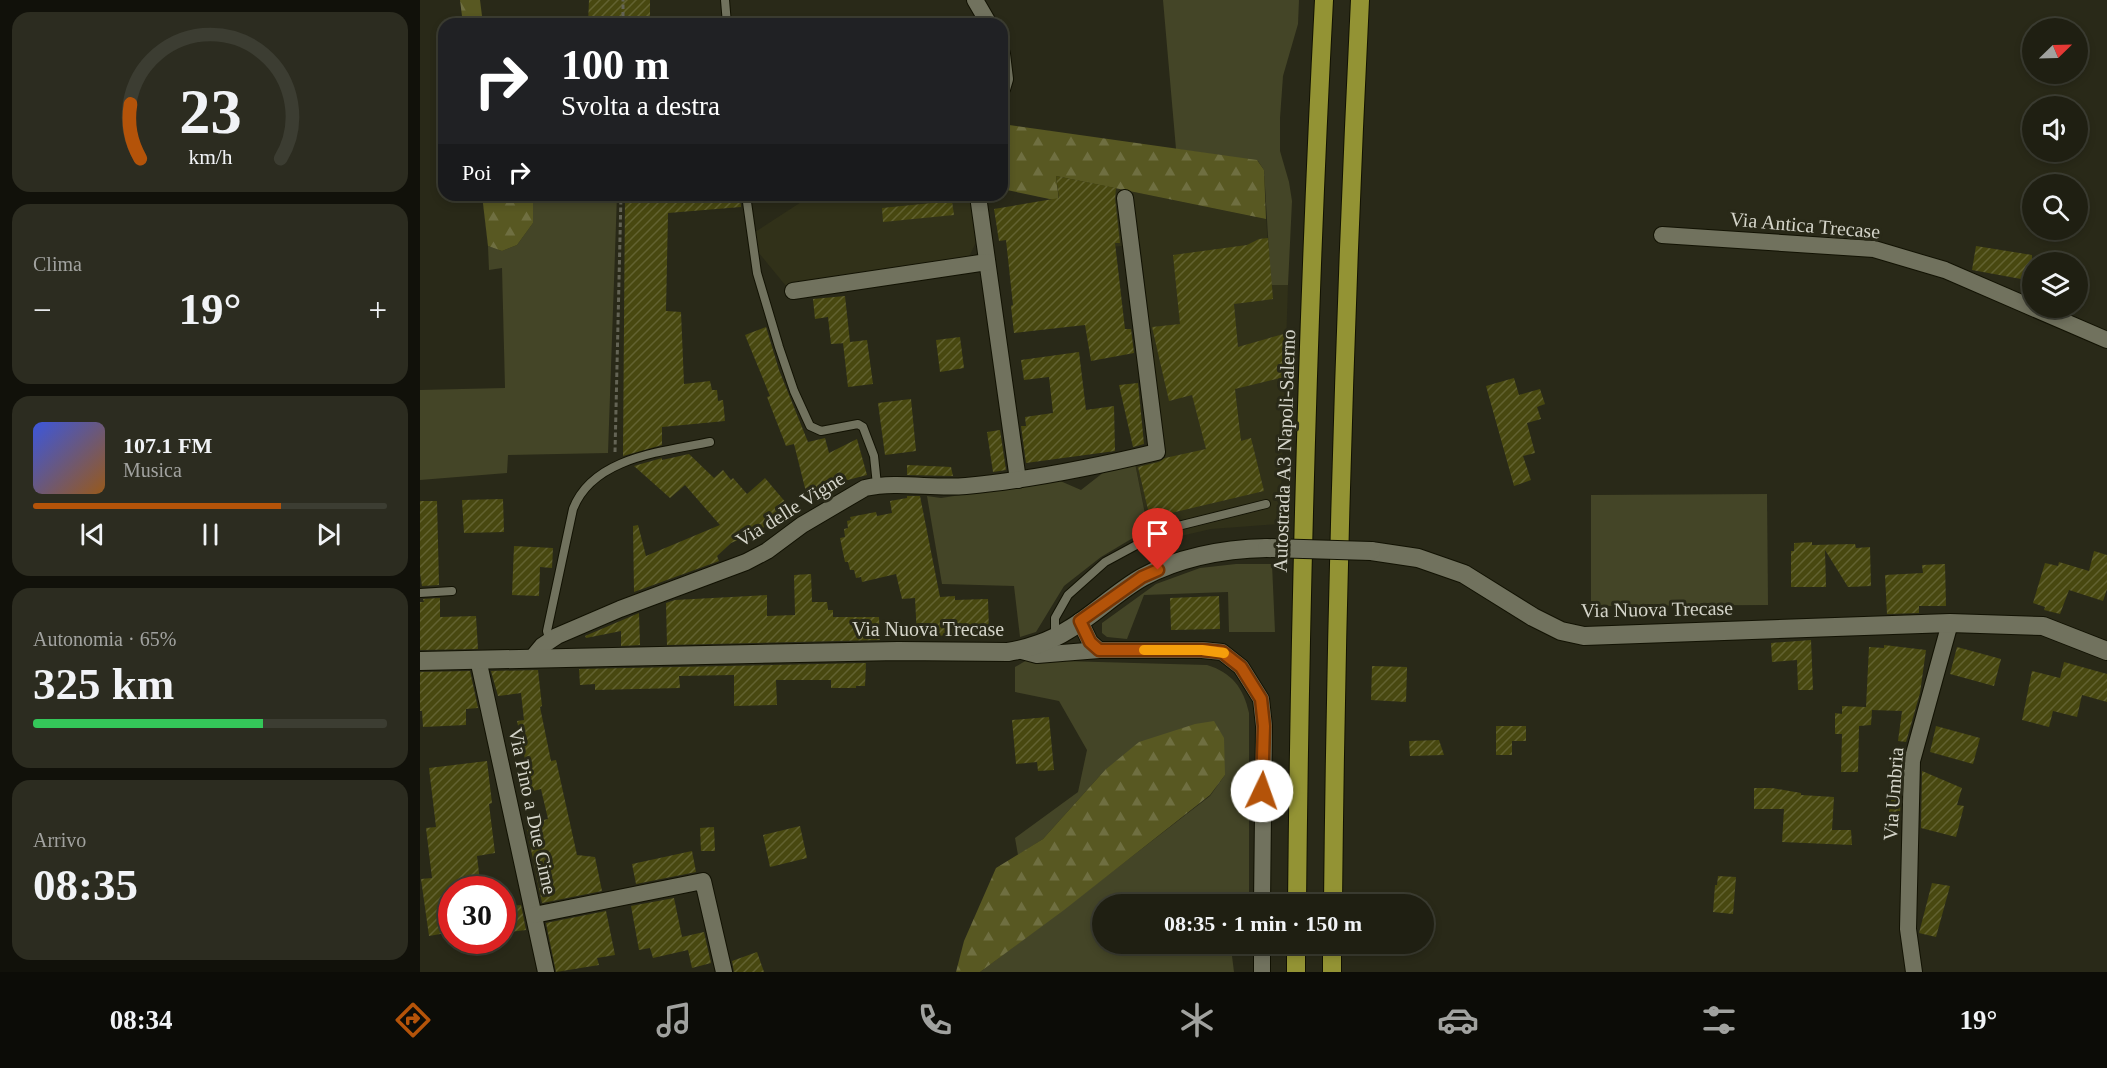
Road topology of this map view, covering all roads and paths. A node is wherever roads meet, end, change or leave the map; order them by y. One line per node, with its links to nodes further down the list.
1 (623, 0): 6 (path)
2 (725, 0): 7 (lane)
3 (975, 0): 8 (street)
4 (1324, 0): 34 (highway, Autostrada A3 Napoli-Salerno)
5 (1360, 0): 35 (highway)
6 (623, 18)
7 (726, 18)
8 (986, 18)
9 (1125, 198): 19 (street, Via delle Vigne)
10 (621, 201): 18 (path)
11 (747, 201): 20 (lane)
12 (979, 201): 14 (street)
13 (1662, 235): 16 (street, Via Antica Trecase)
14 (987, 262): 15 (street); 19 (street)
15 (793, 291)
16 (2107, 340)
17 (710, 442): 18 (lane)
18 (615, 466): 26 (lane)
19 (1018, 480): 20 (street, Via delle Vigne)
20 (877, 485): 26 (street, Via delle Vigne)
21 (1266, 504): 25 (lane)
22 (452, 591): 23 (lane)
23 (420, 592)
24 (1950, 623): 25 (street, Via Nuova Trecase, bridge); 29 (street, Via Nuova Trecase); 45 (street, Via Umbria)
25 (1068, 629): 27 (street, Via Nuova Trecase); 28 (street)
26 (550, 641): 30 (street, Via delle Vigne)
27 (1018, 650): 28 (street); 30 (street, Via Nuova Trecase)
28 (1090, 651): 33 (street)
29 (2107, 651)
30 (532, 658): 31 (street, Via Nuova Trecase)
31 (478, 659): 32 (street, Via Nuova Trecase); 36 (street, Via Pino a Due Cime)
32 (420, 661)
33 (1262, 894)
34 (1297, 894)
35 (1333, 894)
36 (534, 915): 40 (street, Via Pino a Due Cime); 41 (street)
37 (1262, 954): 42 (street)
38 (1296, 954): 43 (highway)
39 (1332, 954): 44 (highway)
40 (546, 972)
41 (724, 972)
42 (1262, 972)
43 (1296, 972)
44 (1332, 972)
45 (1914, 972)

